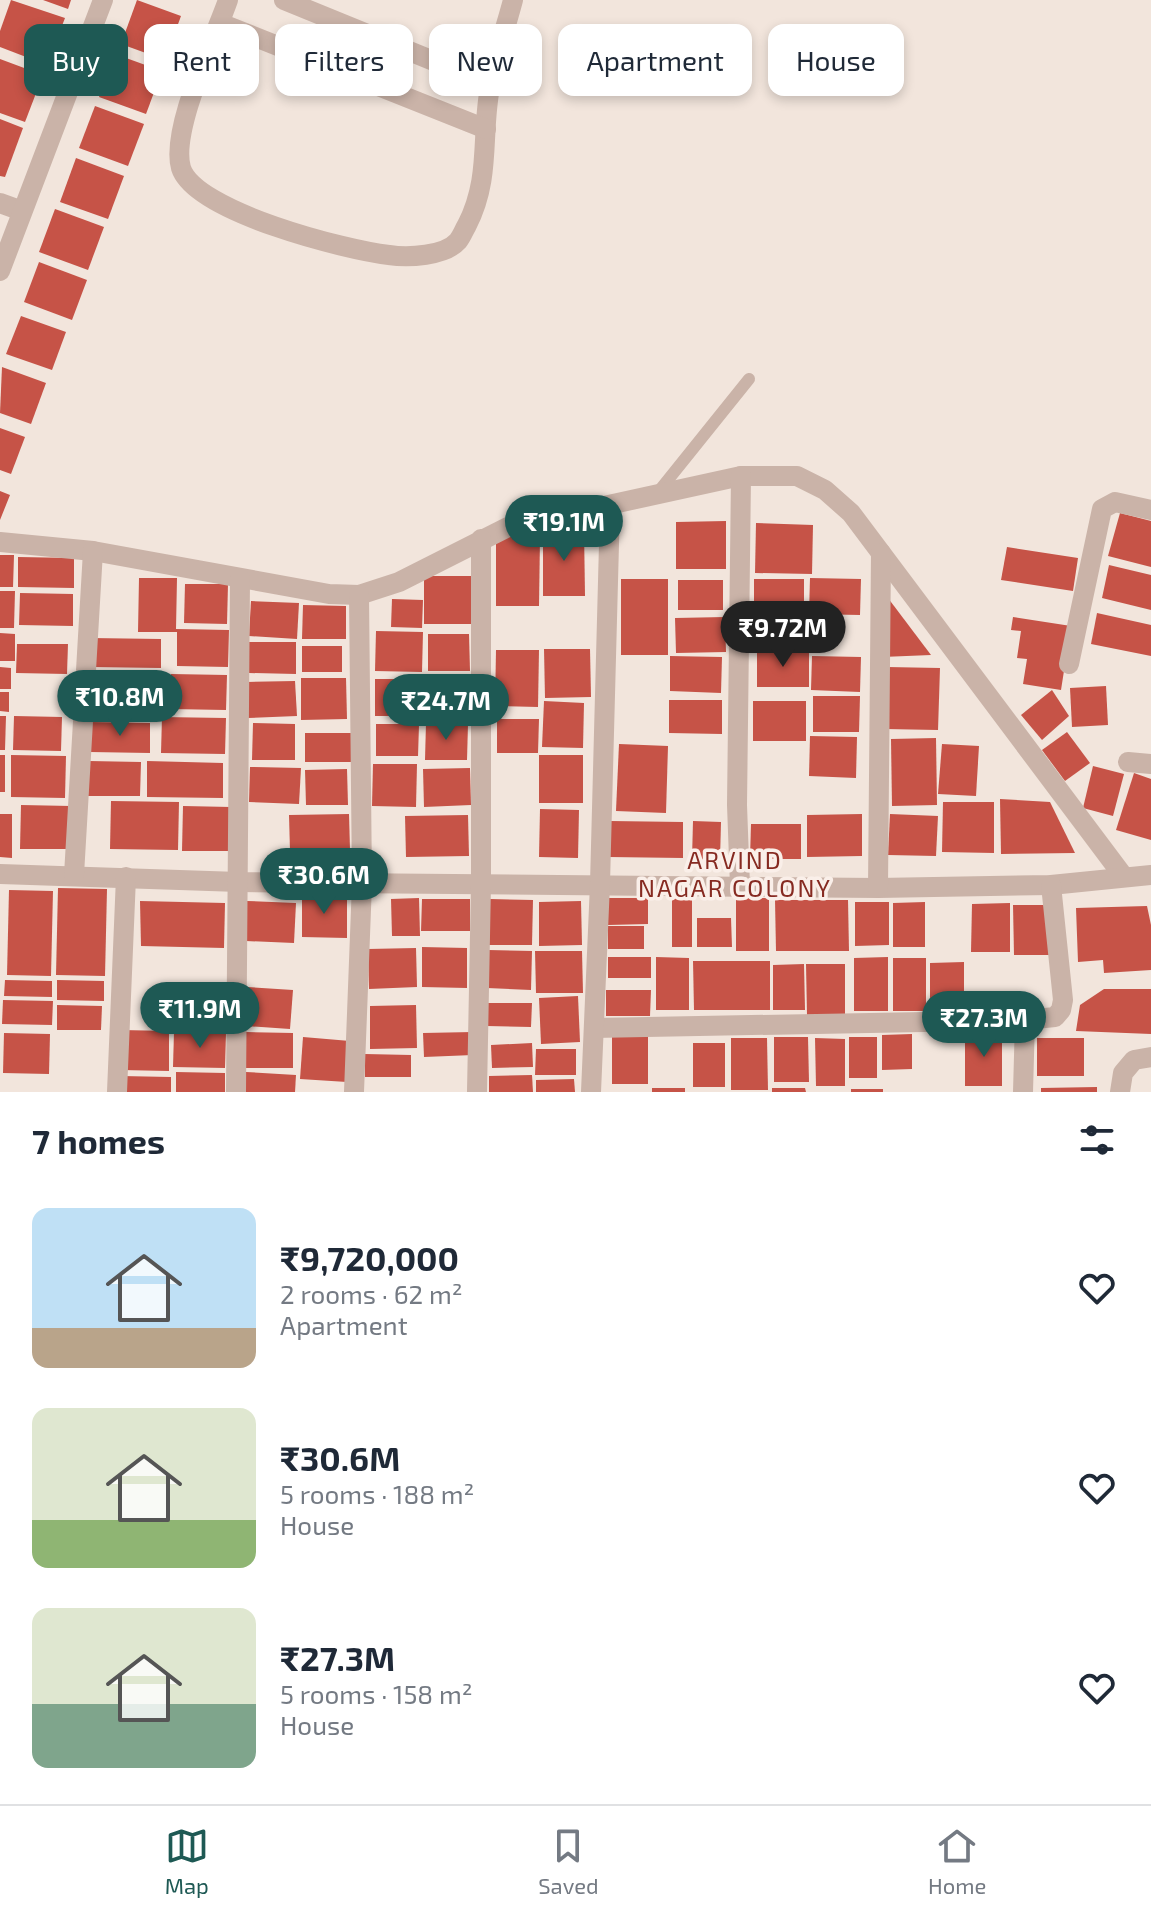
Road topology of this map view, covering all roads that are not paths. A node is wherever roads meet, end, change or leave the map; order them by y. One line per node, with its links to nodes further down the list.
1 (103, 0): 11 (street)
2 (228, 0): 5 (street)
3 (284, 0): 7 (street)
4 (513, 0): 6 (street)
5 (220, 23): 9 (street); 9 (street)
6 (506, 24)
7 (429, 59)
8 (489, 96): 9 (street)
9 (486, 129)
10 (0, 203): 11 (street)
11 (22, 211): 12 (street)
12 (0, 271)
13 (749, 379): 15 (lane)
14 (741, 476): 15 (street); 21 (street); 37 (street)
15 (655, 496): 16 (street)
16 (610, 506): 18 (street); 35 (street)
17 (1151, 510): 24 (street)
18 (481, 539): 23 (street); 34 (street)
19 (0, 542): 20 (street)
20 (93, 551): 22 (street); 28 (street)
21 (881, 553): 31 (street); 38 (street)
22 (240, 579): 23 (street); 32 (street)
23 (359, 595): 33 (street)
24 (1069, 664)
25 (1128, 762): 26 (street)
26 (1151, 764)
27 (0, 874): 28 (street)
28 (74, 875): 30 (street)
29 (1151, 875): 31 (street)
30 (126, 877): 32 (street); 42 (street)
31 (1124, 877): 36 (street)
32 (239, 882): 33 (street); 43 (street)
33 (362, 883): 34 (street); 44 (street)
34 (481, 884): 35 (street); 45 (street)
35 (600, 884): 37 (street); 40 (street)
36 (1051, 885): 38 (street); 39 (street)
37 (740, 886): 38 (street)
38 (878, 888)
39 (1025, 1020): 40 (street); 47 (street)
40 (594, 1028): 46 (street)
41 (1151, 1057): 48 (street)
42 (117, 1092)
43 (236, 1092)
44 (354, 1092)
45 (477, 1092)
46 (591, 1092)
47 (1023, 1092)
48 (1120, 1092)

